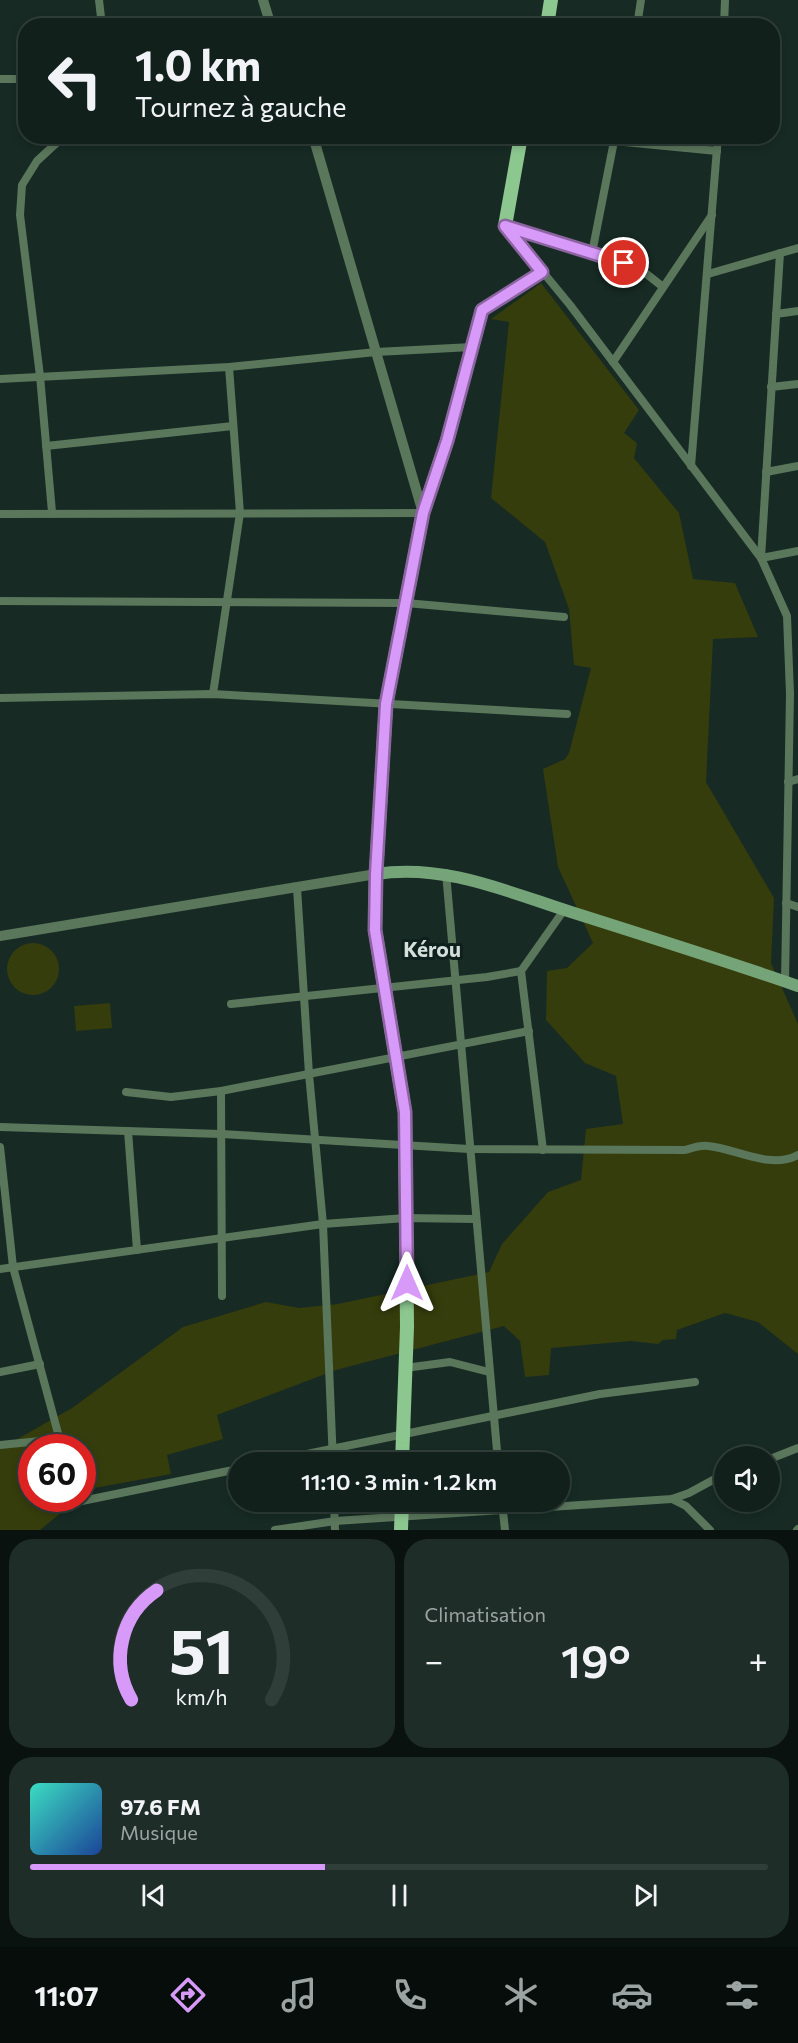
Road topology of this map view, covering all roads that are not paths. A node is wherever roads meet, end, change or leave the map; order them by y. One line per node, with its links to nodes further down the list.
1 (99, 0): 6 (street)
2 (262, 0): 7 (street)
3 (551, 0): 8 (main road)
4 (640, 0): 9 (street)
5 (725, 0): 10 (street)
6 (101, 18)
7 (268, 18)
8 (548, 18)
9 (638, 18)
10 (724, 18)
11 (18, 79): 12 (street)
12 (0, 80)
13 (55, 144): 35 (street)
14 (315, 144): 32 (street)
15 (520, 144): 21 (main road)
16 (614, 144): 23 (street)
17 (658, 144): 19 (street)
18 (717, 144): 19 (street)
19 (717, 151): 20 (street)
20 (713, 213): 26 (street); 27 (street)
21 (505, 226): 23 (street); 25 (street)
22 (798, 248): 24 (street)
23 (592, 253): 27 (street)
24 (780, 253): 26 (street); 30 (street)
25 (542, 272): 28 (street); 33 (street)
26 (708, 274): 41 (street)
27 (663, 287): 33 (street)
28 (482, 310): 31 (main road)
29 (798, 311): 30 (street)
30 (776, 314): 38 (street)
31 (472, 347): 32 (street); 46 (main road)
32 (376, 352): 34 (street); 46 (street)
33 (613, 362): 41 (street)
34 (229, 367): 35 (street); 39 (street)
35 (40, 376): 36 (street); 40 (street)
36 (0, 379)
37 (798, 384): 38 (street)
38 (771, 387): 43 (street)
39 (233, 426): 40 (street); 45 (street)
40 (46, 446): 44 (street)
41 (692, 466): 49 (street)
42 (798, 466): 43 (street)
43 (766, 472): 49 (street)
44 (52, 512): 45 (street); 47 (street)
45 (240, 513): 46 (street); 51 (street)
46 (423, 513): 52 (main road)
47 (0, 514)
48 (798, 551): 49 (street)
49 (761, 558): 59 (street)
50 (0, 601): 51 (street)
51 (225, 602): 52 (street); 54 (street)
52 (406, 603): 53 (street); 56 (main road)
53 (564, 617)
54 (213, 694): 55 (street); 56 (street)
55 (0, 698)
56 (386, 704): 57 (street); 61 (main road)
57 (567, 714)
58 (798, 779): 59 (street)
59 (788, 782): 63 (street)
60 (446, 873): 61 (main road); 65 (main road); 68 (street)
61 (376, 874): 62 (street); 71 (main road)
62 (297, 888): 66 (street); 72 (street)
63 (786, 903): 64 (street); 69 (street)
64 (798, 907)
65 (564, 910): 67 (street); 69 (main road)
66 (0, 936)
67 (521, 971): 68 (street); 74 (street)
68 (455, 981): 71 (street); 75 (street)
69 (785, 982): 70 (main road)
70 (798, 986)
71 (386, 988): 72 (street); 76 (main road)
72 (304, 996): 73 (street); 77 (street)
73 (231, 1004)
74 (529, 1031): 75 (street); 87 (street)
75 (460, 1045): 76 (street); 86 (street)
76 (396, 1058): 77 (street); 84 (main road)
77 (309, 1074): 78 (street); 83 (street)
78 (220, 1091): 79 (street); 82 (street)
79 (126, 1092)
80 (0, 1127): 81 (street)
81 (128, 1131): 82 (street); 93 (street)
82 (221, 1134): 83 (street); 92 (street)
83 (315, 1138): 84 (street); 91 (street)
84 (406, 1145): 86 (street); 89 (main road)
85 (0, 1147): 94 (street)
86 (469, 1149): 87 (street); 90 (street)
87 (543, 1150): 88 (street)
88 (798, 1155)
89 (407, 1218): 90 (street); 91 (street); 98 (main road)
90 (475, 1219): 100 (street)
91 (323, 1224): 92 (street); 108 (street)
92 (221, 1239): 93 (street); 96 (street)
93 (136, 1250): 94 (street)
94 (13, 1267): 95 (street); 97 (street)
95 (0, 1269)
96 (222, 1296)
97 (40, 1364): 99 (street); 103 (street)
98 (405, 1368): 100 (street); 104 (main road)
99 (0, 1372)
100 (489, 1372): 102 (street)
101 (695, 1382): 102 (street)
102 (493, 1417): 104 (street); 111 (street)
103 (59, 1434)
104 (403, 1435): 108 (street); 110 (main road)
105 (18, 1444): 106 (street)
106 (0, 1445)
107 (798, 1448): 112 (street)
108 (333, 1449): 109 (street)
109 (318, 1452)
110 (402, 1452)
111 (497, 1452)
112 (780, 1455)
113 (228, 1471): 115 (street)
114 (714, 1479): 116 (street)
115 (96, 1498)
116 (672, 1499): 117 (street); 124 (street)
117 (570, 1503)
118 (463, 1512): 120 (street)
119 (504, 1512): 123 (street)
120 (401, 1523): 121 (street)
121 (335, 1525): 122 (street)
122 (275, 1530)
123 (505, 1530)
124 (710, 1530)

